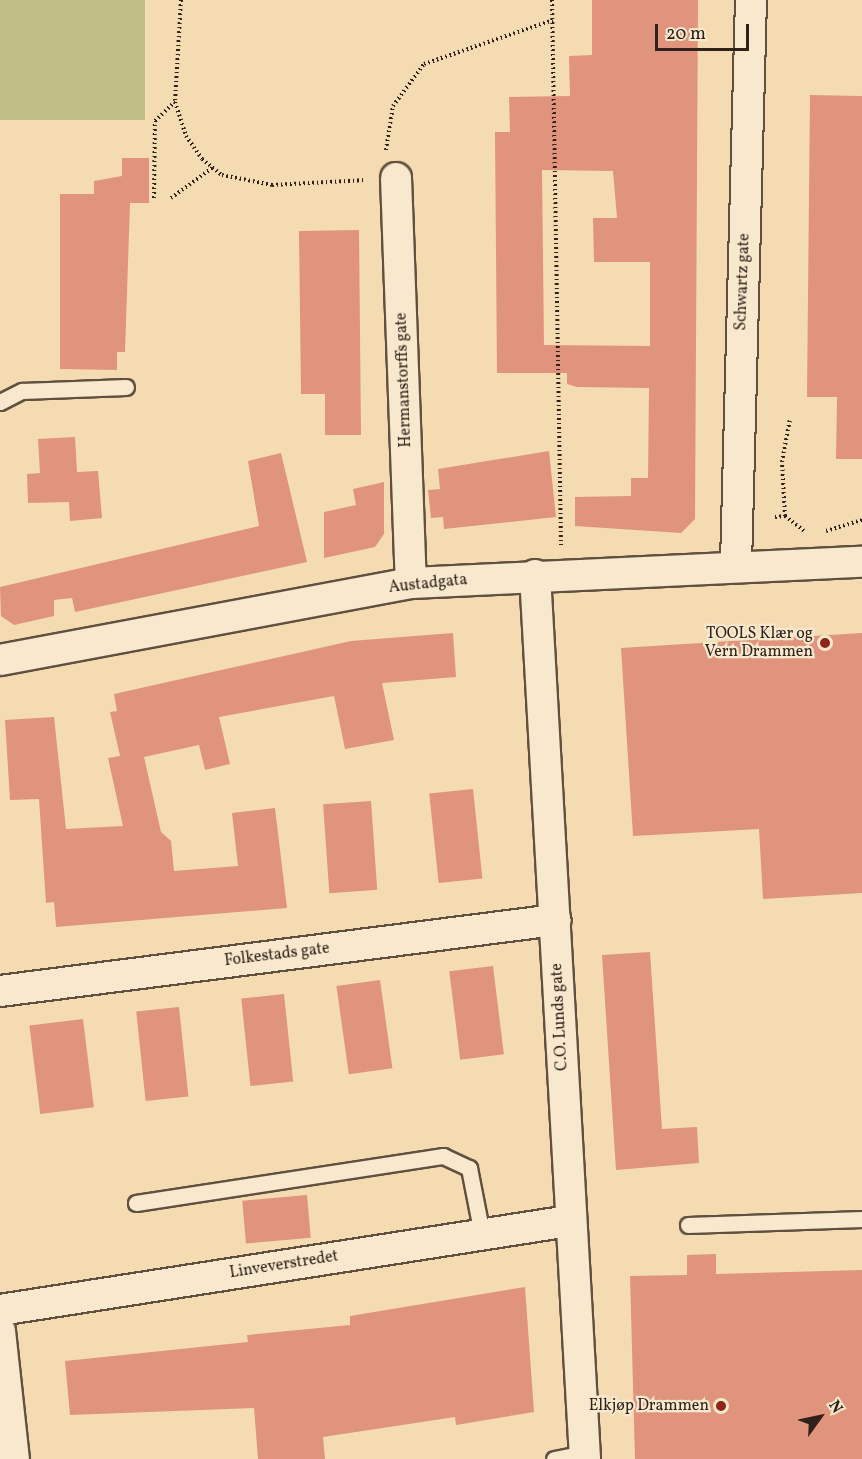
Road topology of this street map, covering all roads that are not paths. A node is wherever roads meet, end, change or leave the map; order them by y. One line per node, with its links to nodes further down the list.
1 (751, 0): 6 (street, Schwartz gate)
2 (385, 172): 8 (street, Hermanstorffs gate)
3 (126, 387): 4 (lane)
4 (0, 402)
5 (862, 562): 6 (street, Austadgata)
6 (736, 564): 7 (street, Austadgata)
7 (535, 575): 8 (street, Austadgata); 10 (street, C.O. Lunds gate)
8 (411, 583): 9 (street, Austadgata)
9 (0, 660)
10 (555, 920): 11 (street, Folkestads gate); 14 (street, C.O. Lunds gate)
11 (0, 991)
12 (136, 1203): 16 (lane)
13 (862, 1219): 15 (lane)
14 (569, 1221): 16 (street, Linveverstredet); 19 (street, C.O. Lunds gate)
15 (688, 1225)
16 (482, 1234): 17 (street, Linveverstredet)
17 (0, 1310)
18 (0, 1331): 20 (street)
19 (585, 1456): 21 (lane)
20 (14, 1459)
21 (554, 1459)

